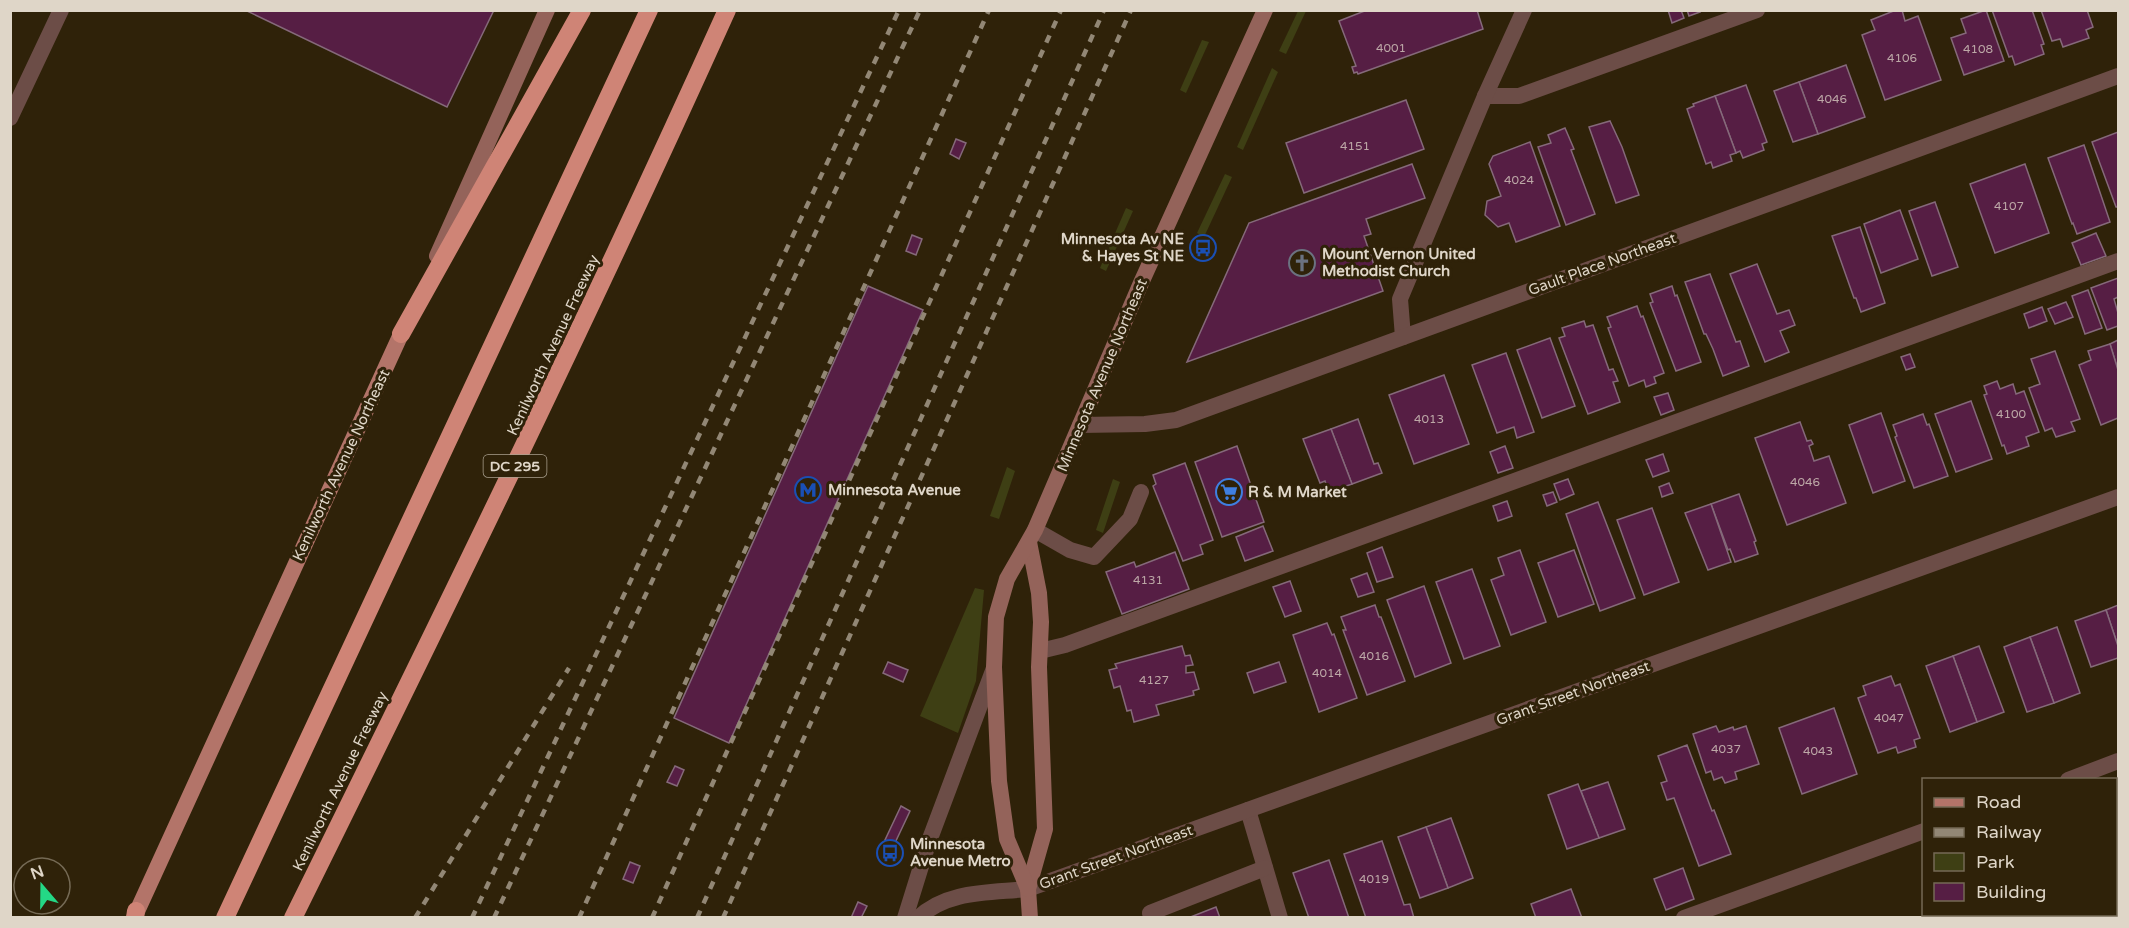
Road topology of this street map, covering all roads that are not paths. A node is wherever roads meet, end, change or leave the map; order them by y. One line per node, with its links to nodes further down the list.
1 (60, 10): 11 (street)
2 (547, 10): 14 (main road, Kenilworth Avenue Northeast)
3 (582, 10): 14 (highway)
4 (649, 10): 30 (highway)
5 (727, 10): 31 (highway, Kenilworth Avenue Freeway / DC 295)
6 (1265, 10): 16 (main road, Minnesota Avenue Northeast)
7 (1524, 10): 10 (street)
8 (1757, 10): 10 (street)
9 (2118, 76): 15 (street, Gault Place Northeast)
10 (1485, 96): 15 (street)
11 (14, 101): 12 (street)
12 (10, 118)
13 (2118, 261): 20 (street)
14 (401, 334): 29 (main road, Kenilworth Avenue Northeast)
15 (1403, 338): 16 (street, Gault Place Northeast)
16 (1080, 425): 19 (main road, Minnesota Avenue Northeast)
17 (1140, 492): 19 (street)
18 (2118, 497): 24 (street, Grant Street Northeast)
19 (1032, 536): 20 (main road, Minnesota Avenue Northeast); 21 (main road, Minnesota Avenue Northeast)
20 (1040, 651): 27 (main road, Minnesota Avenue Northeast)
21 (994, 667): 27 (main road, Minnesota Avenue Northeast); 32 (street)
22 (2118, 761): 23 (street)
23 (2073, 778)
24 (1248, 810): 26 (street); 27 (street, Grant Street Northeast)
25 (1922, 831): 36 (street)
26 (1265, 868): 28 (street); 35 (street)
27 (1028, 889): 33 (street, Grant Street Northeast); 34 (main road, Minnesota Avenue Northeast)
28 (1150, 913)
29 (135, 916)
30 (225, 918)
31 (293, 918)
32 (905, 918)
33 (918, 918)
34 (1030, 918)
35 (1280, 918)
36 (1684, 918)

